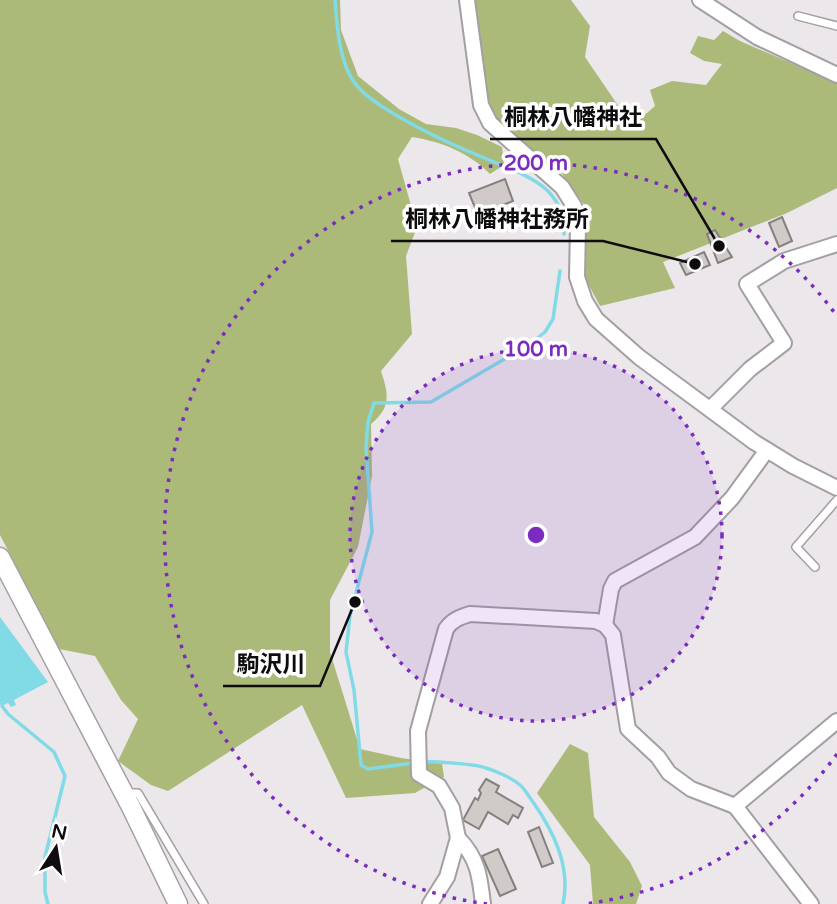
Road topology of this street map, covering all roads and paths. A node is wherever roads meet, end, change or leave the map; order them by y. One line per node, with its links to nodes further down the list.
1 (467, 0): 7 (street)
2 (700, 0): 5 (street)
3 (798, 16): 4 (lane)
4 (837, 26)
5 (837, 75)
6 (837, 244): 7 (street)
7 (710, 409): 8 (street)
8 (767, 450): 9 (street); 13 (street)
9 (837, 488)
10 (837, 500): 12 (lane)
11 (0, 557): 15 (street)
12 (816, 567)
13 (605, 625): 16 (street); 17 (street)
14 (837, 721): 16 (street)
15 (122, 793): 18 (street); 19 (lane)
16 (735, 806): 22 (street)
17 (458, 838): 20 (street); 21 (street)
18 (178, 904)
19 (204, 904)
20 (430, 904)
21 (483, 904)
22 (811, 904)

